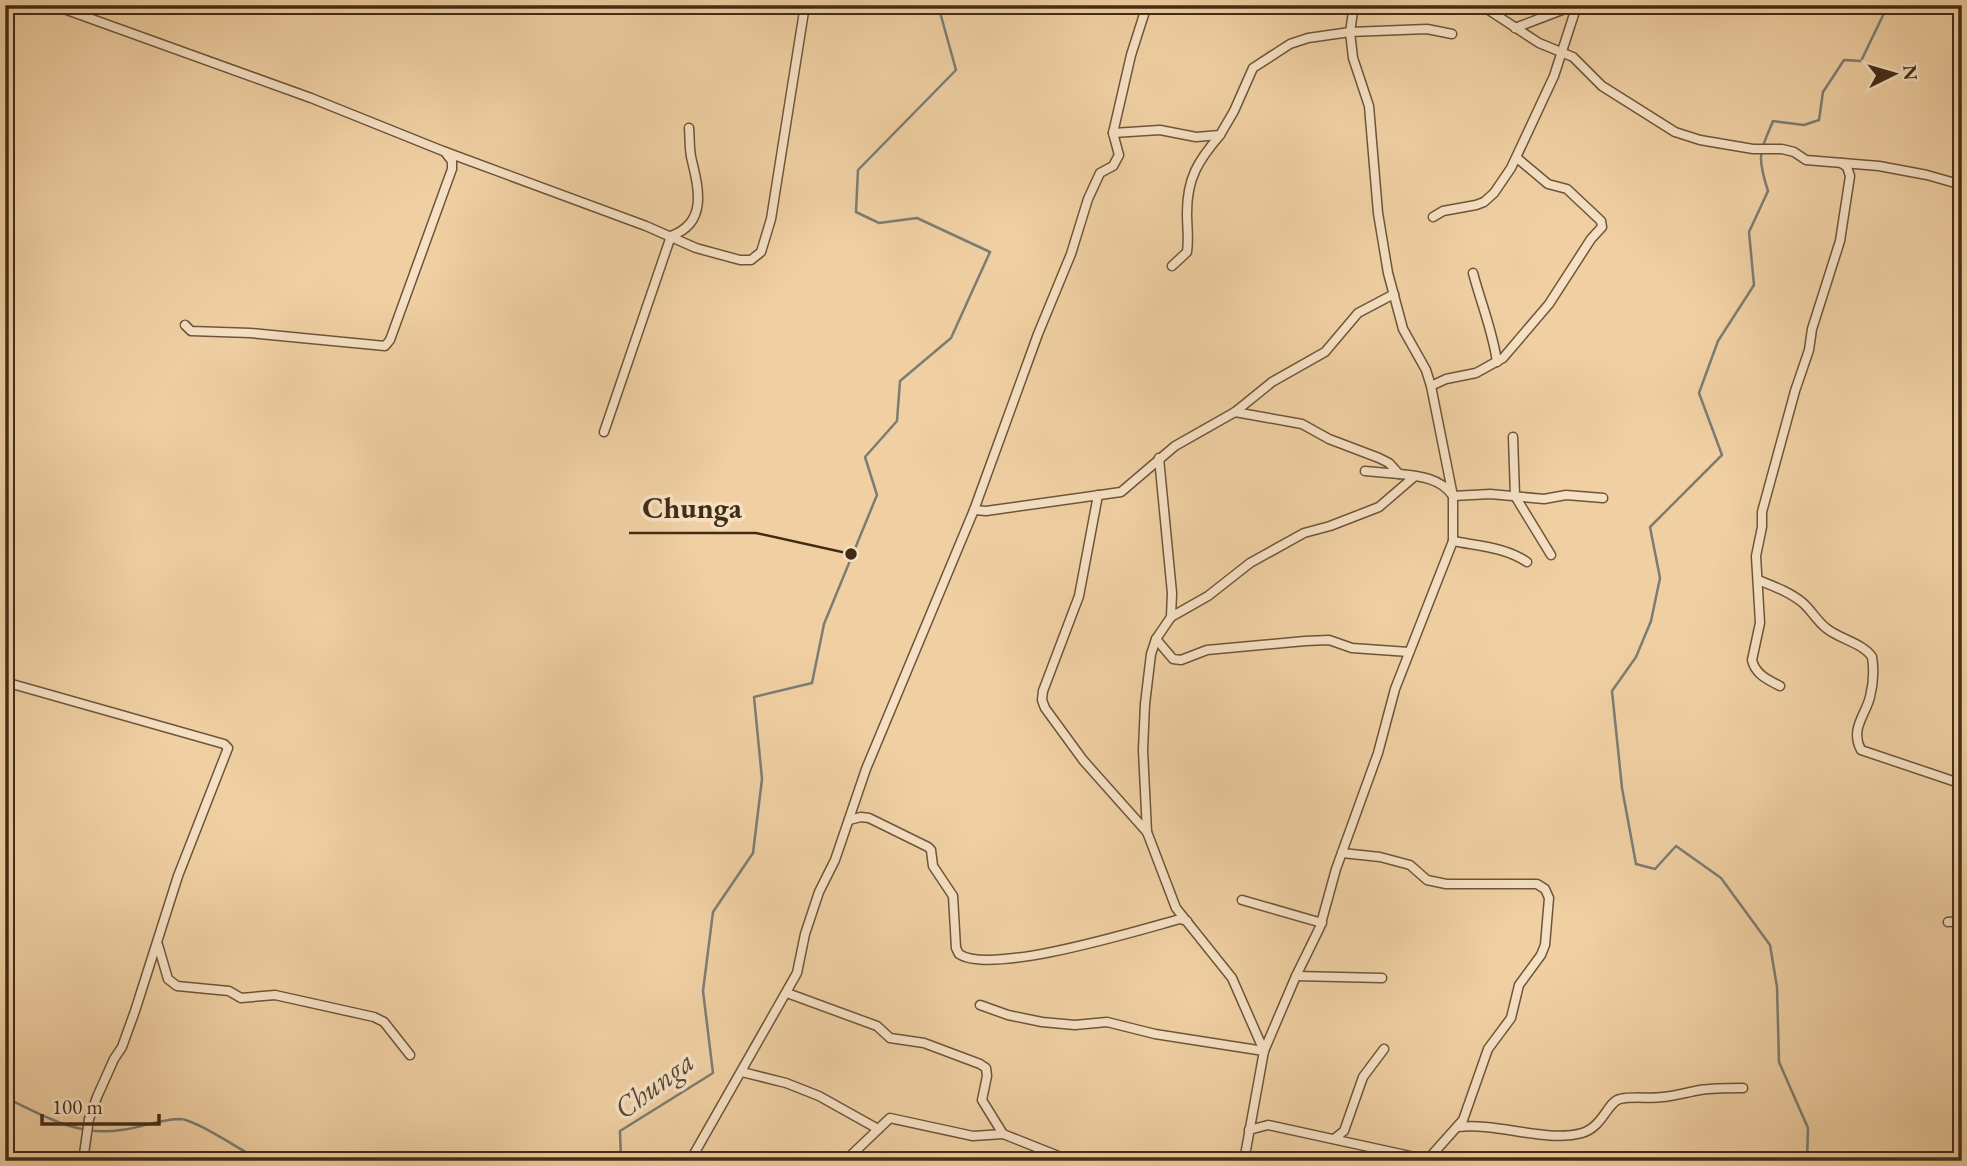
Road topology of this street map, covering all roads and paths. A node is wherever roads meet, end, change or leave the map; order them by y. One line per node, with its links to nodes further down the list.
1 (12, 5): 8 (street)
2 (53, 5): 16 (street)
3 (805, 5): 21 (street)
4 (1147, 5): 14 (street)
5 (1481, 5): 9 (street)
6 (1576, 5): 9 (street); 12 (street)
7 (1355, 7): 10 (street)
8 (5, 22)
9 (1515, 28): 12 (street)
10 (1350, 32): 11 (street); 15 (street); 24 (street)
11 (1452, 34)
12 (1561, 51): 17 (street); 18 (street)
13 (689, 128): 21 (street)
14 (1113, 133): 15 (street); 39 (street)
15 (1220, 135): 22 (street)
16 (443, 150): 21 (street); 25 (street)
17 (1517, 158): 20 (street); 26 (street)
18 (1842, 163): 19 (street); 43 (street)
19 (1962, 185)
20 (1433, 217)
21 (671, 236): 29 (street)
22 (1172, 266)
23 (1473, 273): 26 (street)
24 (1394, 294): 27 (street); 28 (street)
25 (186, 325)
26 (1497, 362): 27 (street)
27 (1431, 386): 36 (street)
28 (1235, 412): 31 (street); 33 (street)
29 (604, 432)
30 (1513, 437): 37 (street)
31 (1159, 458): 35 (street); 44 (street)
32 (1365, 471): 33 (street)
33 (1399, 474): 34 (street)
34 (1415, 476): 36 (street); 44 (street)
35 (1098, 495): 39 (street); 51 (street)
36 (1453, 496): 37 (street); 40 (street)
37 (1515, 496): 38 (street); 41 (street)
38 (1603, 498)
39 (974, 510): 50 (street)
40 (1452, 541): 42 (street); 46 (street)
41 (1551, 555)
42 (1527, 562)
43 (1758, 580): 48 (street); 49 (street)
44 (1171, 617): 45 (street)
45 (1156, 639): 46 (street); 51 (street)
46 (1409, 652): 52 (street)
47 (5, 682): 58 (street)
48 (1780, 685)
49 (1962, 784)
50 (849, 820): 54 (street); 61 (street)
51 (1147, 832): 54 (street)
52 (1342, 853): 57 (street); 68 (street)
53 (1242, 900): 57 (street)
54 (1187, 920): 64 (street)
55 (1962, 921): 56 (street)
56 (1948, 922)
57 (1322, 923): 59 (street)
58 (158, 943): 65 (street); 73 (street)
59 (1296, 976): 60 (street); 64 (street)
60 (1382, 978)
61 (787, 993): 66 (street); 71 (street)
62 (980, 1005): 64 (street)
63 (1384, 1049): 72 (street)
64 (1264, 1051): 70 (street)
65 (410, 1055)
66 (742, 1072): 69 (street); 74 (street)
67 (1743, 1087): 68 (street)
68 (1458, 1127): 72 (street)
69 (878, 1129): 71 (street); 75 (street)
70 (1249, 1130): 72 (street); 77 (street)
71 (1003, 1134): 76 (street)
72 (1334, 1139)
73 (83, 1161)
74 (690, 1161)
75 (845, 1161)
76 (1071, 1161)
77 (1244, 1161)

